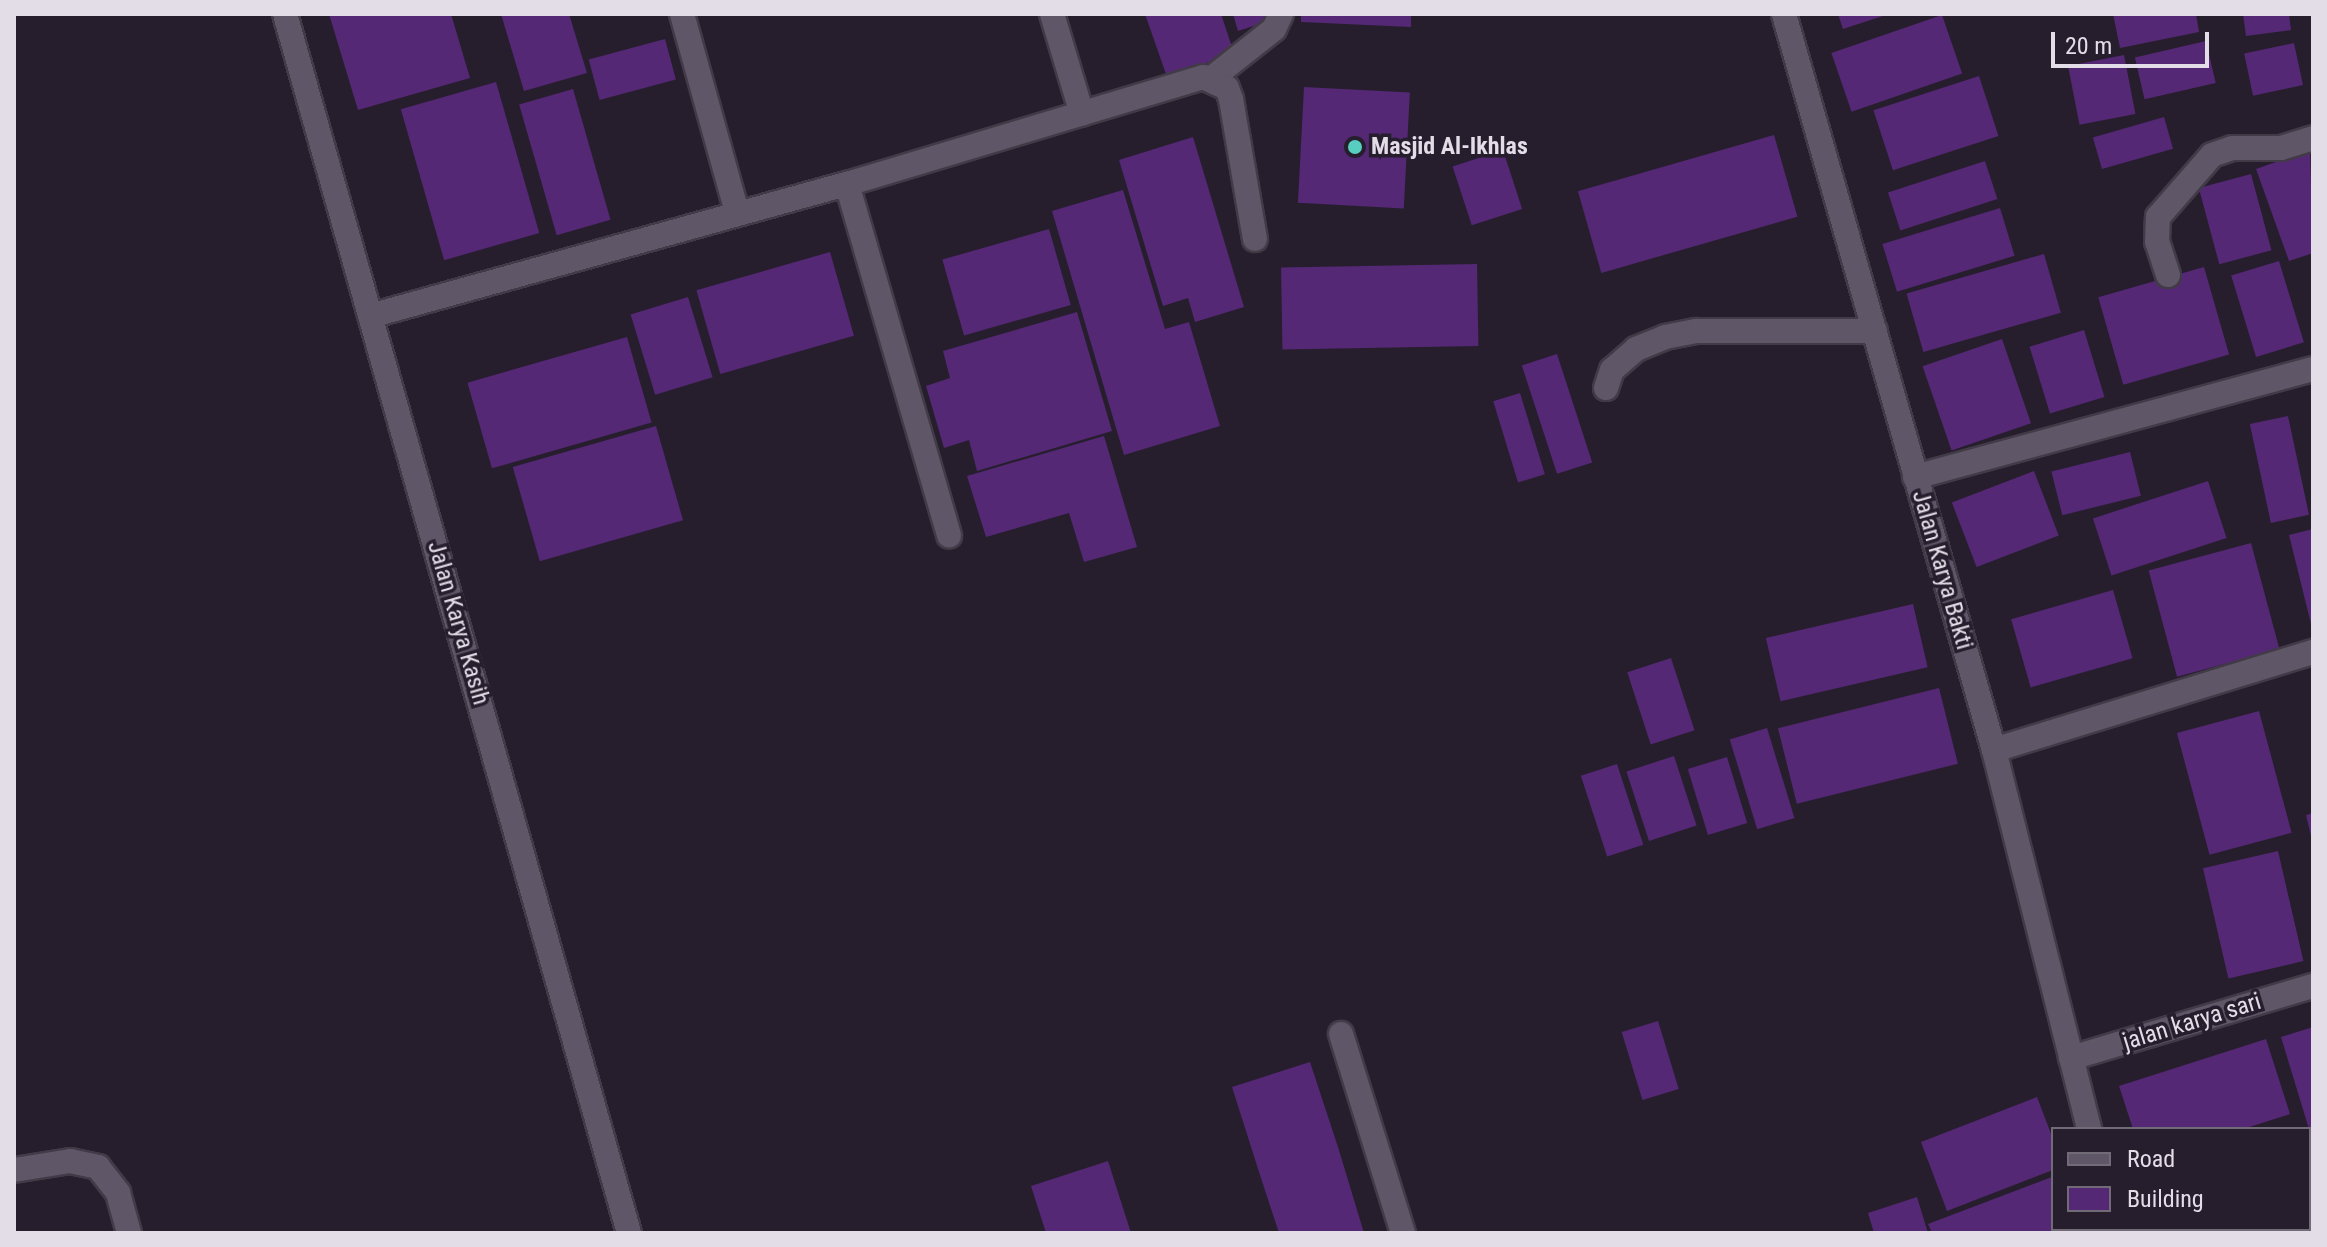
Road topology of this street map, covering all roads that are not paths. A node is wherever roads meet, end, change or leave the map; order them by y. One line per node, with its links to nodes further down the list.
1 (285, 14): 13 (street, Jalan Karya Kasih)
2 (682, 14): 10 (street)
3 (1052, 14): 7 (street)
4 (1281, 14): 6 (street)
5 (1784, 14): 14 (street, Jalan Karya Bakti)
6 (1212, 78): 7 (street); 11 (street)
7 (1082, 114): 9 (street)
8 (2313, 138): 12 (street)
9 (847, 184): 10 (street); 18 (street)
10 (737, 212): 13 (street)
11 (1255, 239)
12 (2168, 275)
13 (370, 316): 27 (street, Jalan Karya Kasih)
14 (1875, 331): 16 (street); 17 (street, Jalan Karya Bakti)
15 (2313, 369): 17 (street)
16 (1606, 388)
17 (1915, 477): 20 (street, Jalan Karya Bakti)
18 (949, 536)
19 (2313, 652): 20 (street)
20 (1998, 765): 23 (street, Jalan Karya Bakti)
21 (2313, 986): 23 (street, jalan karya sari)
22 (1341, 1034): 28 (street)
23 (2071, 1058): 24 (street, Jalan Karya Bakti)
24 (2088, 1127)
25 (14, 1170): 26 (street)
26 (129, 1233)
27 (629, 1233)
28 (1403, 1233)

